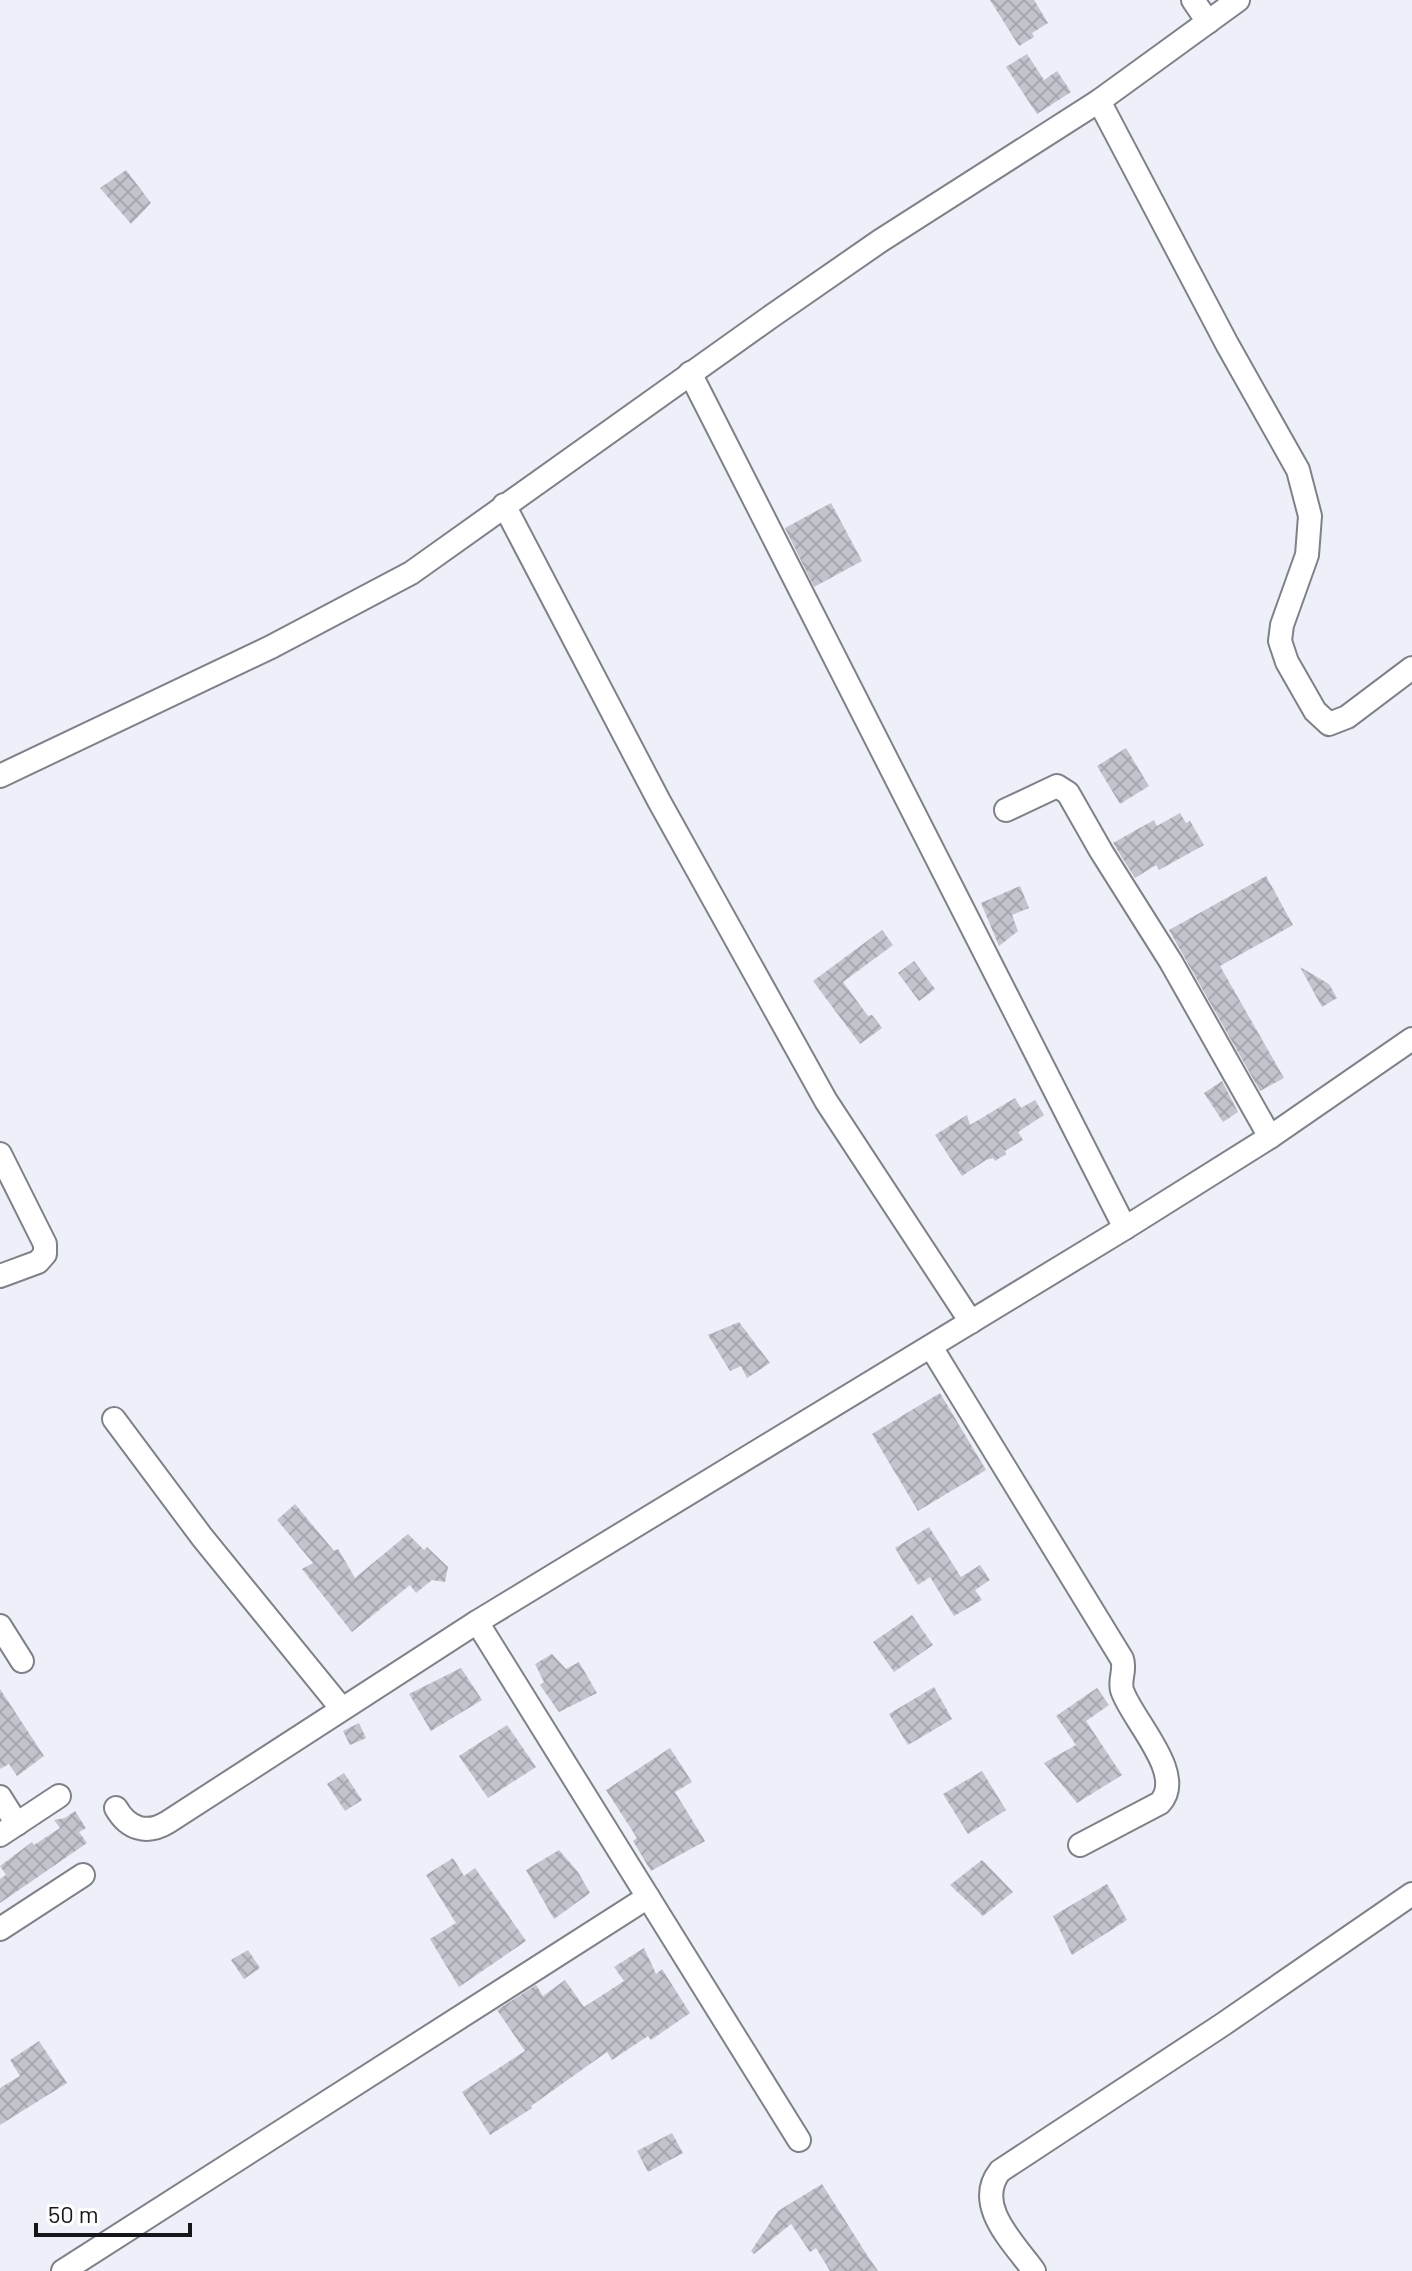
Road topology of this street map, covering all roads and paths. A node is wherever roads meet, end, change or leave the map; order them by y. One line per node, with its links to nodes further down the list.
1 (1193, 0): 3 (street)
2 (1238, 0): 3 (street)
3 (1208, 22): 4 (street)
4 (1099, 101): 5 (street); 7 (street)
5 (690, 373): 6 (street); 13 (street)
6 (504, 505): 8 (street); 15 (street)
7 (1412, 668)
8 (0, 776)
9 (1006, 810): 11 (street)
10 (1412, 1039): 11 (street)
11 (1270, 1137): 13 (street)
12 (0, 1154): 14 (street)
13 (1125, 1228): 15 (street)
14 (0, 1276)
15 (971, 1322): 16 (street)
16 (931, 1347): 18 (street); 26 (street)
17 (114, 1419): 21 (street)
18 (477, 1622): 21 (street); 29 (street)
19 (1, 1628): 20 (street)
20 (22, 1661)
21 (342, 1709): 24 (street)
22 (59, 1796): 25 (street)
23 (0, 1797): 25 (street)
24 (116, 1808)
25 (9, 1829)
26 (1080, 1845)
27 (83, 1875): 30 (street)
28 (1412, 1894): 33 (street)
29 (648, 1897): 31 (street); 32 (street)
30 (0, 1929)
31 (799, 2140)
32 (63, 2271)
33 (1034, 2271)

